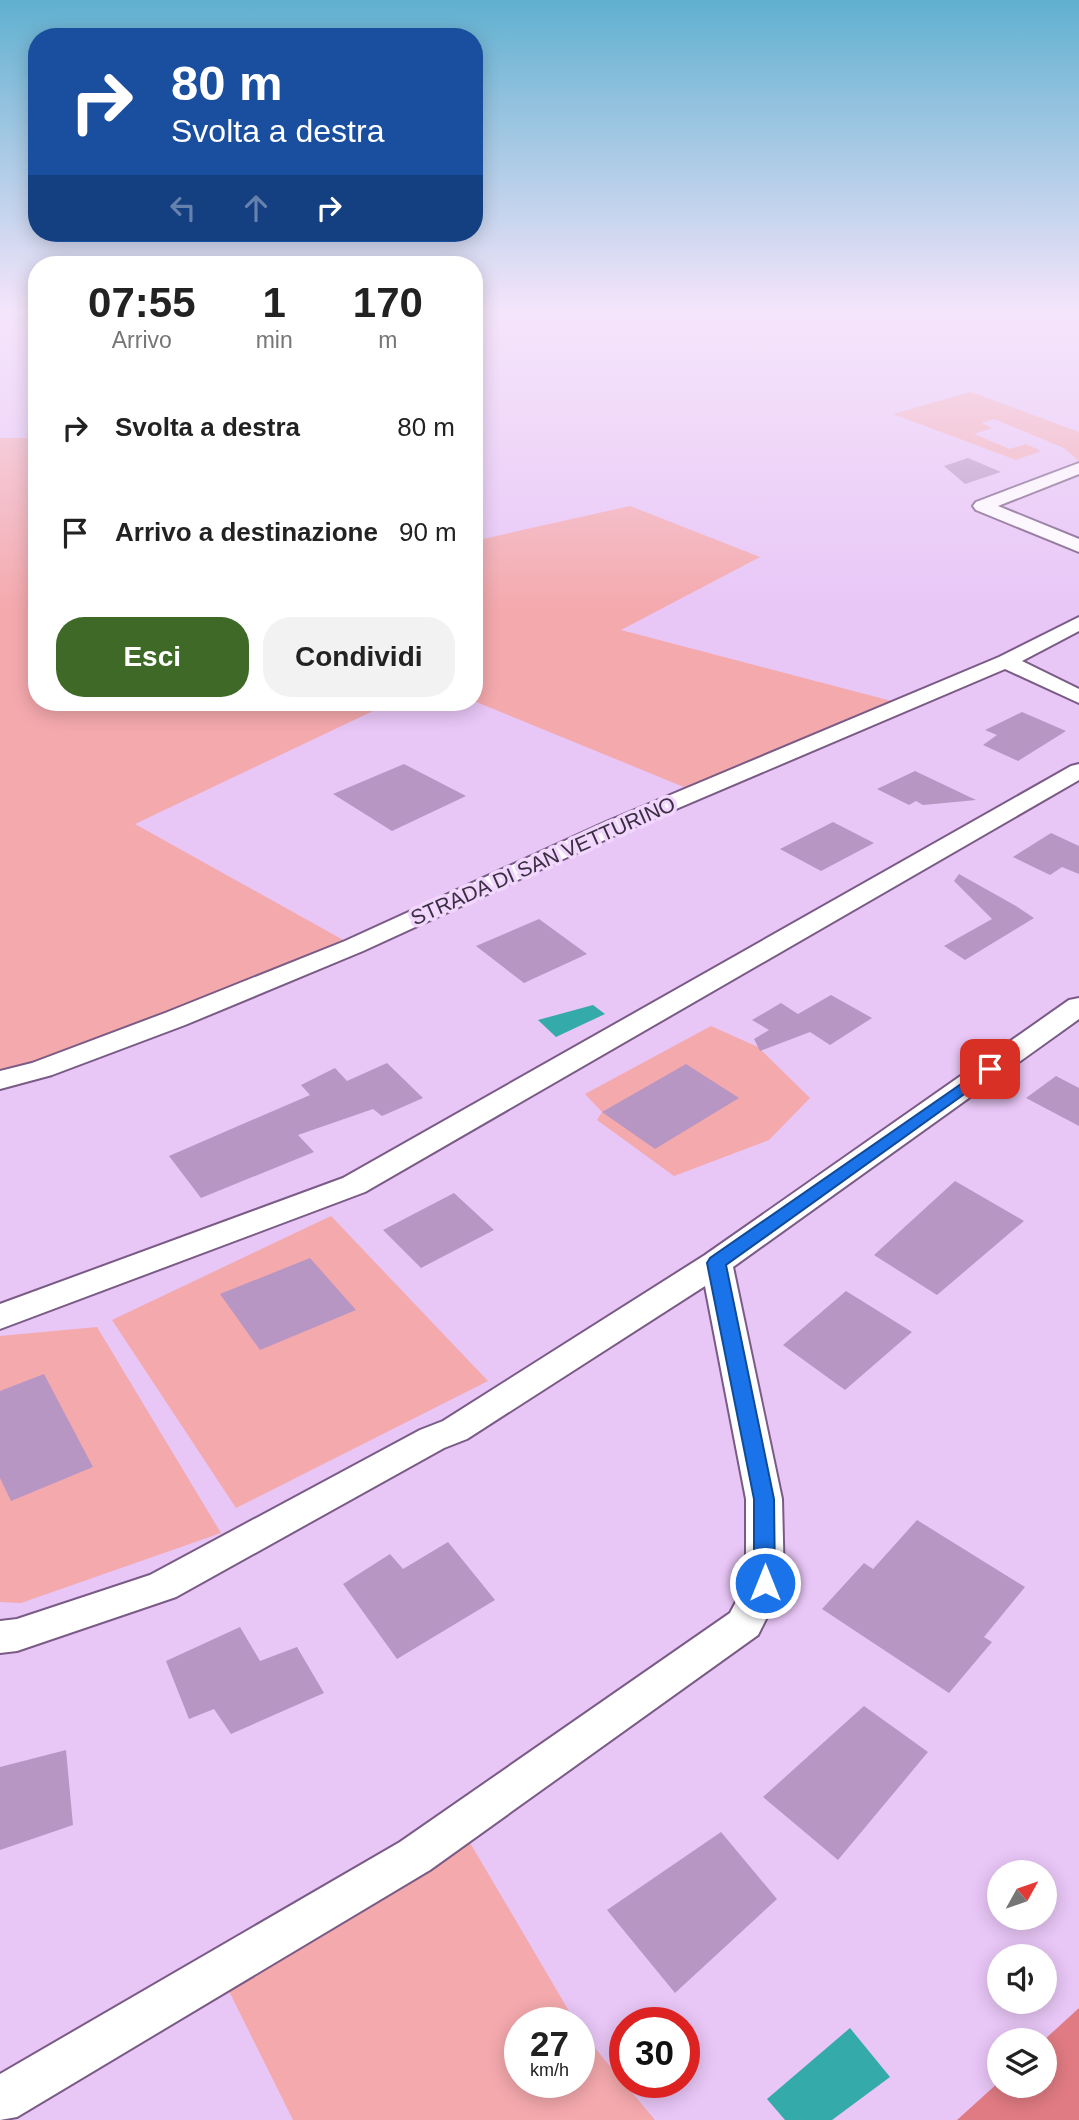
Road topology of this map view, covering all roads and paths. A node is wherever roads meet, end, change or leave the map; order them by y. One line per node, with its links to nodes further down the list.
1 (1079, 468): 2 (street)
2 (1079, 546)
3 (1079, 623): 4 (street, STRADA DI SAN VETTURINO)
4 (1006, 661): 5 (street); 8 (street, STRADA DI SAN VETTURINO)
5 (1079, 697)
6 (1079, 771): 10 (street)
7 (1079, 1006): 9 (street)
8 (0, 1080)
9 (716, 1263): 11 (street); 12 (street)
10 (0, 1317)
11 (0, 1637)
12 (0, 2100)

